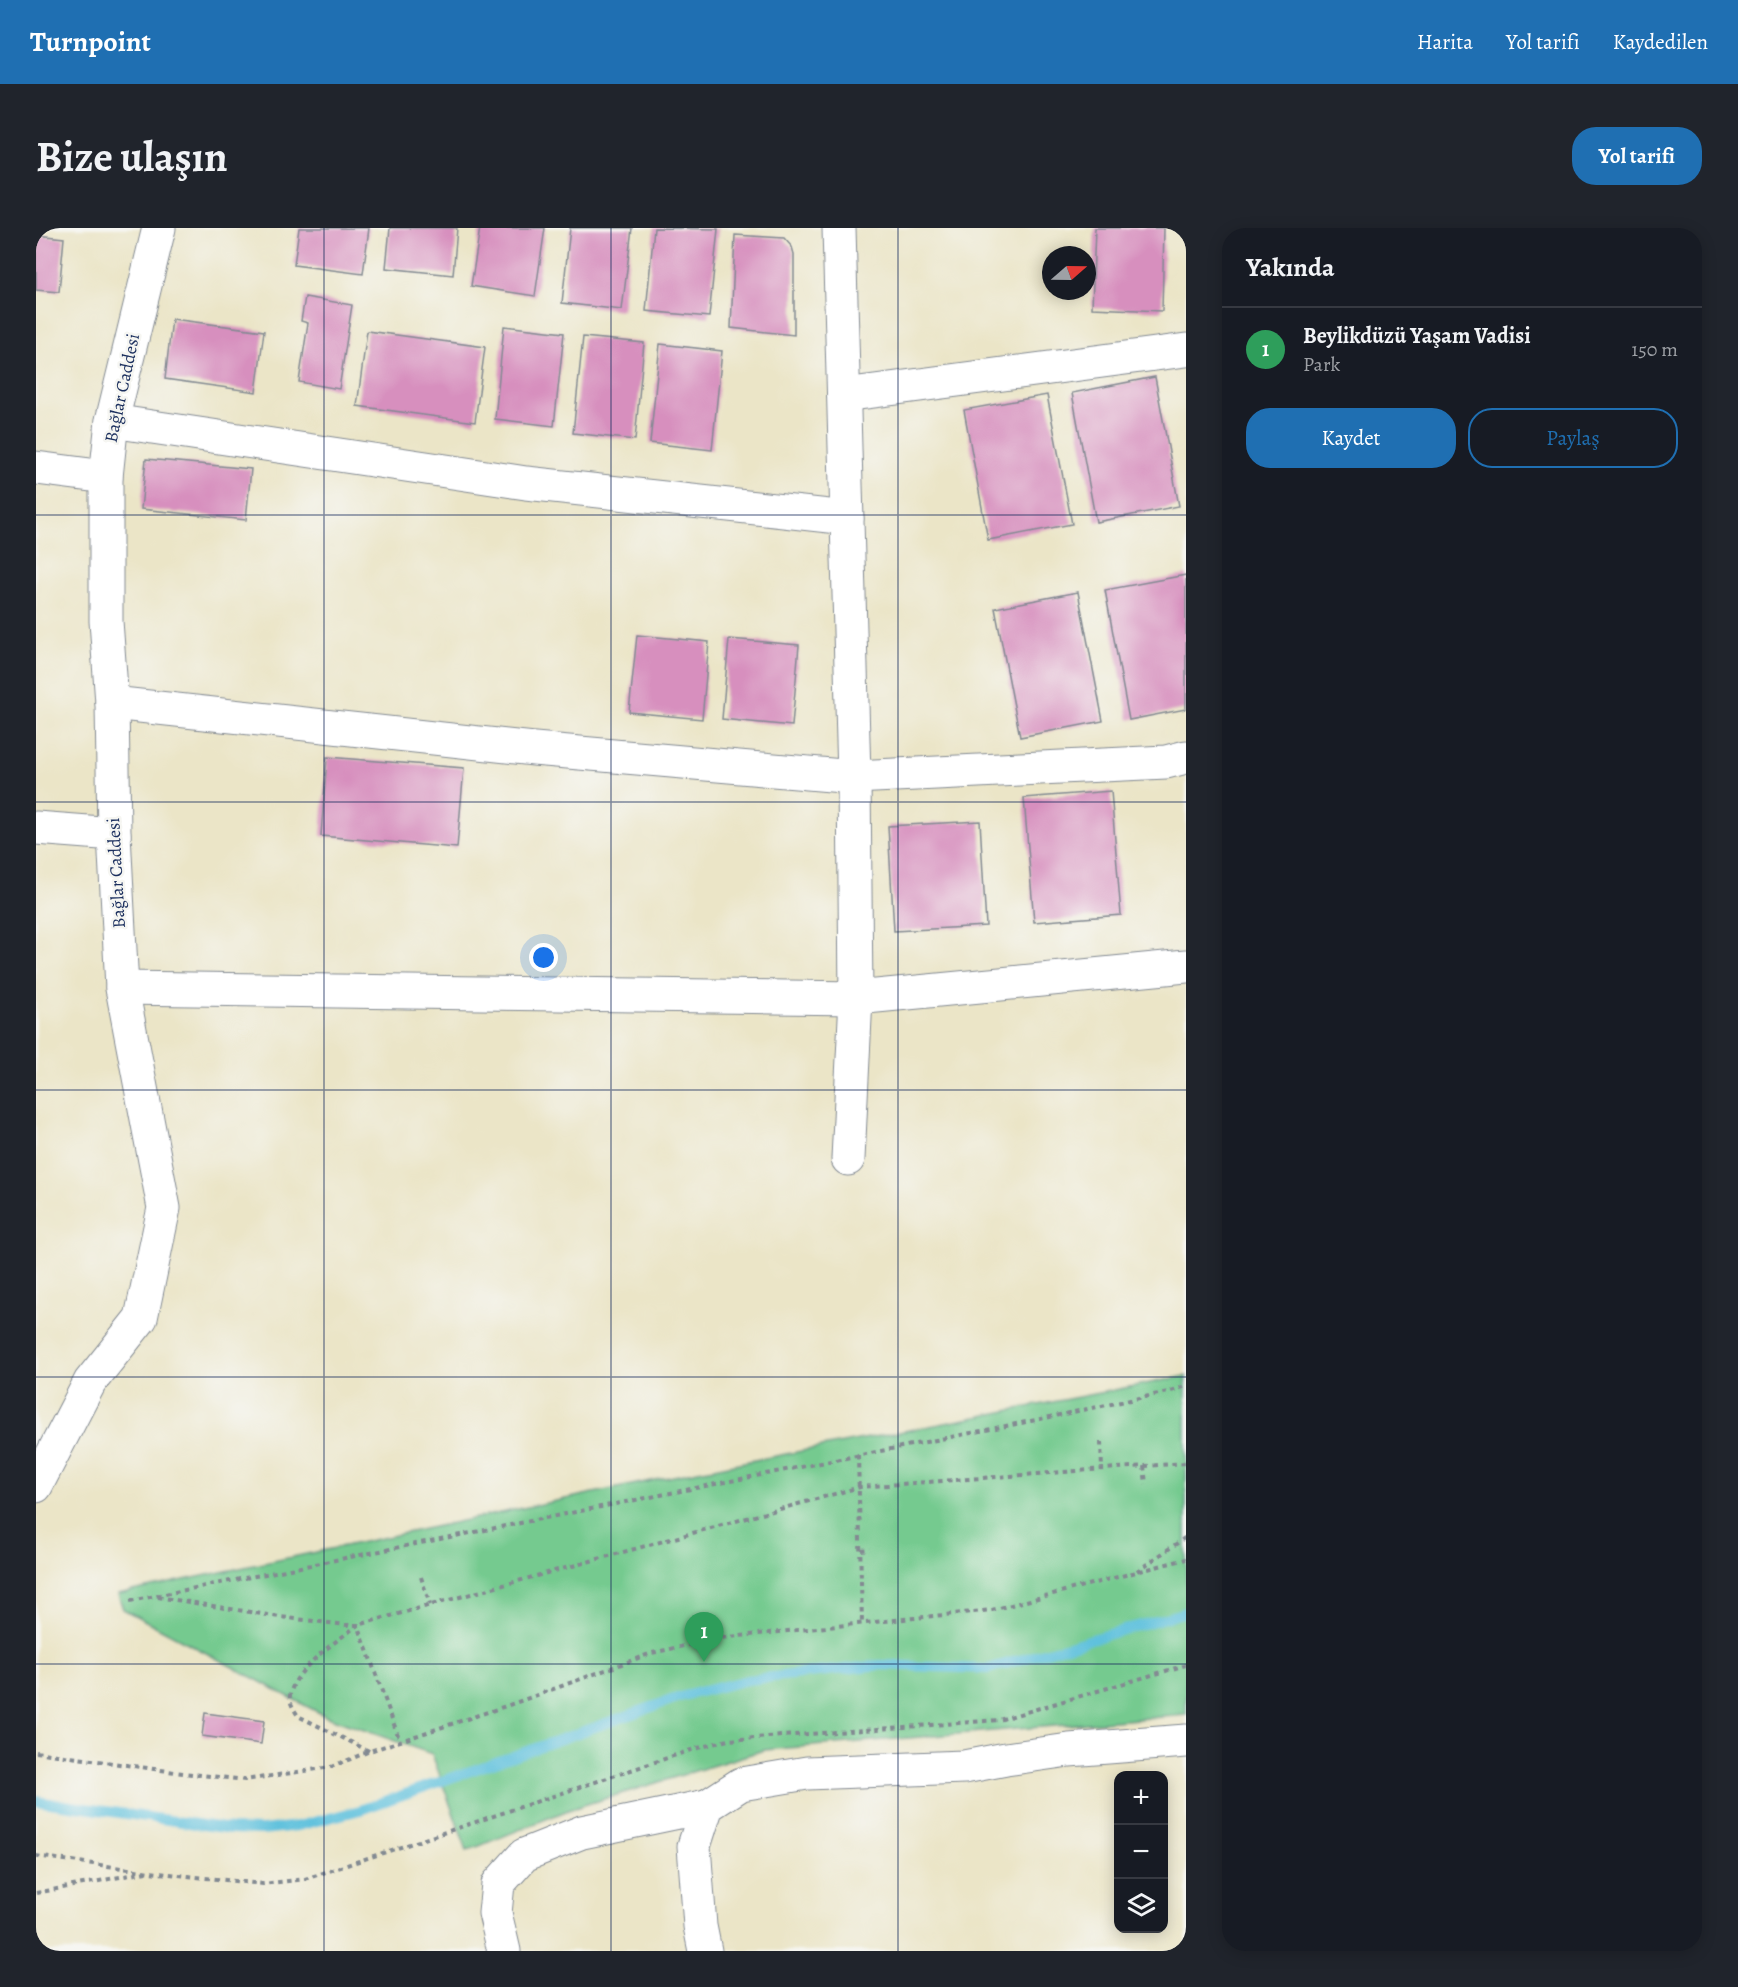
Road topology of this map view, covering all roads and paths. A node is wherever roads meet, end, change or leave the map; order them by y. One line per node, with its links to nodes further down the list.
1 (159, 228): 5 (street, Bağlar Caddesi)
2 (839, 228): 4 (street)
3 (1186, 350): 4 (street)
4 (844, 395): 8 (street)
5 (112, 421): 7 (street, Bağlar Caddesi); 8 (street)
6 (36, 468): 7 (street)
7 (106, 477): 9 (street, Bağlar Caddesi)
8 (847, 518): 11 (street)
9 (112, 703): 11 (street); 13 (street, Bağlar Caddesi)
10 (1186, 758): 11 (street)
11 (854, 777): 16 (street)
12 (36, 828): 13 (street)
13 (114, 834): 15 (street, Bağlar Caddesi)
14 (1186, 966): 16 (street)
15 (122, 988): 16 (street); 25 (street, Bağlar Caddesi)
16 (856, 998): 17 (street)
17 (848, 1159)
18 (1186, 1386): 20 (path)
19 (1101, 1442): 23 (path)
20 (858, 1455): 26 (path); 33 (path)
21 (1186, 1463): 22 (path)
22 (1144, 1466): 23 (path); 24 (path)
23 (1102, 1469): 26 (path)
24 (1146, 1484)
25 (36, 1486)
26 (860, 1487): 29 (path); 35 (path)
27 (1186, 1537): 31 (path)
28 (870, 1549): 29 (path)
29 (861, 1550): 36 (path)
30 (1186, 1559): 31 (path)
31 (1132, 1574): 36 (path)
32 (422, 1577): 35 (path)
33 (155, 1596): 34 (path); 37 (path)
34 (130, 1601)
35 (430, 1605): 37 (path)
36 (862, 1624): 39 (path)
37 (358, 1625): 39 (path); 41 (path)
38 (1186, 1665): 45 (path)
39 (400, 1741): 41 (path)
40 (1186, 1741): 43 (street)
41 (370, 1751): 42 (path)
42 (36, 1752)
43 (708, 1806): 47 (street); 48 (street)
44 (36, 1856): 45 (path)
45 (150, 1872): 46 (path)
46 (36, 1893)
47 (504, 1951)
48 (705, 1951)

